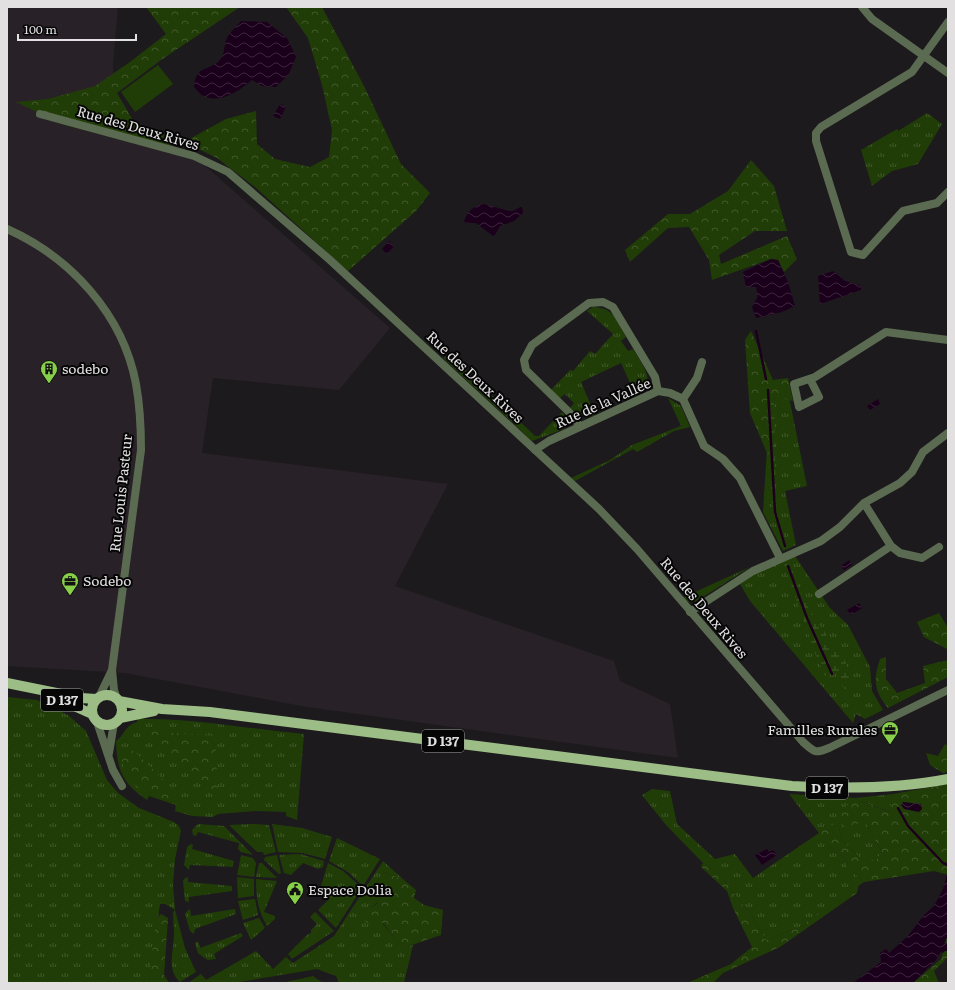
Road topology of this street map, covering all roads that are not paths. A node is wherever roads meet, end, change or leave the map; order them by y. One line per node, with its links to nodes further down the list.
1 (863, 9): 3 (street)
2 (948, 22): 3 (street)
3 (924, 57): 4 (street); 6 (street)
4 (948, 73)
5 (40, 114): 15 (street, Rue des Deux Rives)
6 (948, 192)
7 (7, 229): 22 (street, Rue Louis Pasteur)
8 (948, 340): 10 (street)
9 (702, 362): 12 (street)
10 (810, 379)
11 (658, 391): 12 (street, Rue de la Vallée); 13 (street, Rue de la Vallée); 13 (street)
12 (683, 399): 19 (street)
13 (580, 426): 15 (street, Rue de la Vallée)
14 (948, 433): 16 (street)
15 (535, 450): 21 (street, Rue des Deux Rives)
16 (864, 503): 17 (street); 19 (street)
17 (891, 546): 18 (street); 20 (street)
18 (939, 547)
19 (780, 558): 21 (street)
20 (819, 594)
21 (690, 612): 25 (street, Rue des Deux Rives)
22 (112, 670): 26 (street, Rue Louis Pasteur); 27 (street, Rue Louis Pasteur)
23 (7, 683): 24 (main road, D 137)
24 (32, 687): 26 (main road, D 137); 29 (main road, D 137)
25 (948, 690)
26 (98, 698): 27 (main road); 29 (main road)
27 (118, 700): 28 (main road, D 137); 30 (main road)
28 (162, 709): 30 (main road, D 137); 32 (main road, D 137)
29 (94, 718): 30 (main road); 31 (street)
30 (117, 721): 31 (street)
31 (109, 753): 33 (street)
32 (948, 779)
33 (122, 786)

